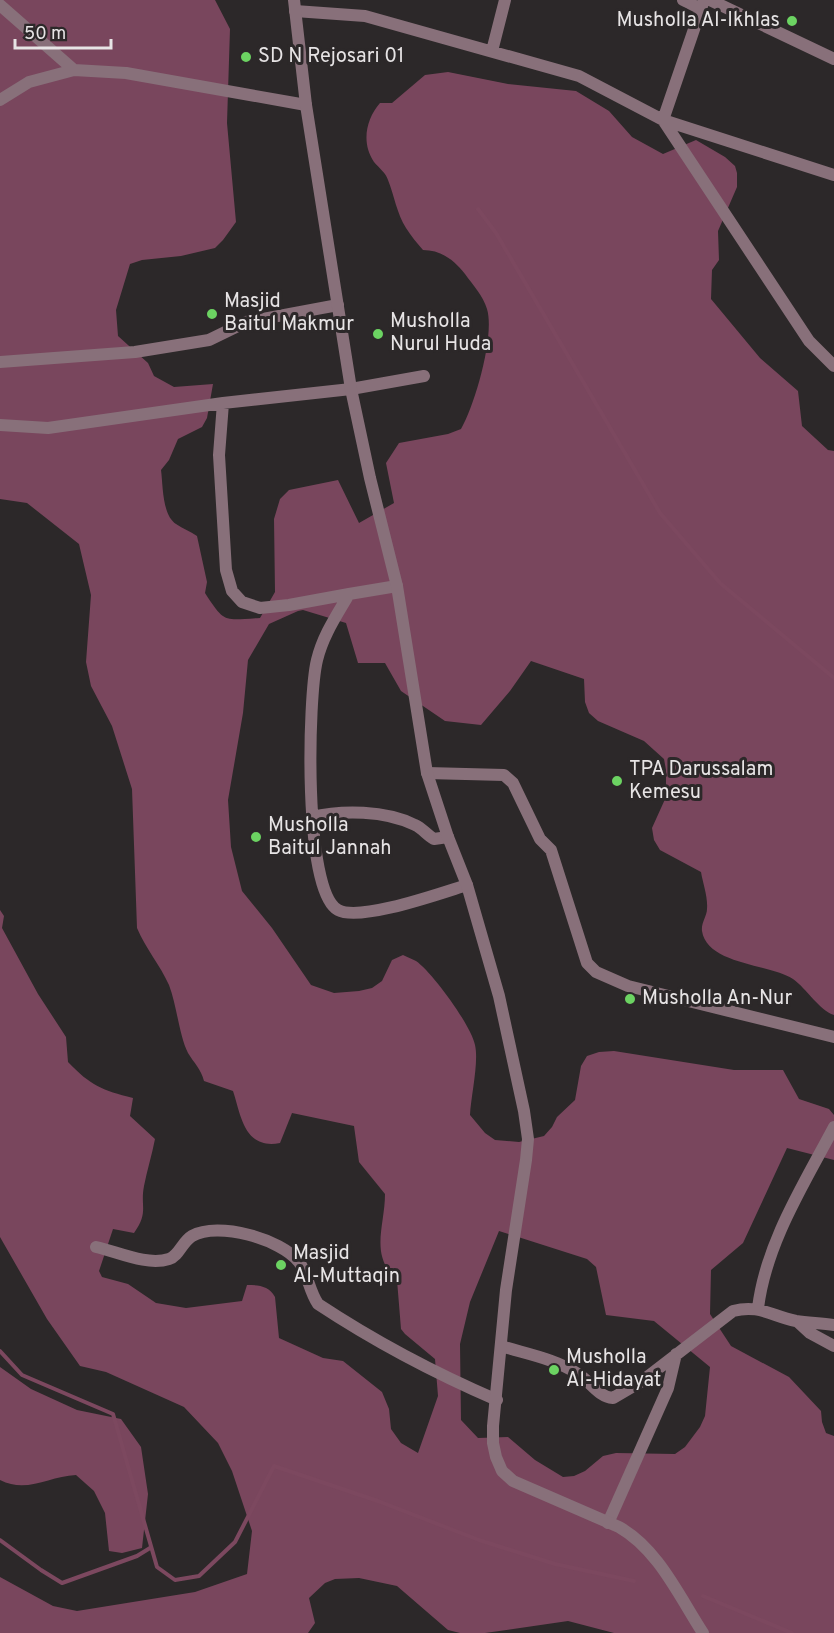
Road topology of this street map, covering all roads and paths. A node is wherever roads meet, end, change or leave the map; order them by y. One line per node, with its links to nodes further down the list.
1 (505, 0): 6 (street)
2 (683, 0): 3 (street)
3 (705, 3): 7 (street); 11 (street)
4 (0, 5): 8 (street)
5 (294, 6): 6 (street); 10 (street)
6 (492, 51): 11 (street)
7 (834, 58)
8 (74, 70): 9 (street); 10 (street)
9 (0, 100)
10 (306, 105): 13 (street)
11 (663, 120): 12 (street); 15 (street)
12 (834, 175)
13 (338, 305): 14 (street); 17 (street)
14 (0, 362)
15 (834, 366)
16 (424, 376): 17 (street)
17 (351, 389): 18 (street); 20 (street)
18 (223, 403): 19 (street); 21 (street)
19 (0, 425)
20 (397, 586): 21 (street); 22 (street)
21 (349, 594): 23 (street)
22 (427, 773): 24 (street); 26 (street)
23 (311, 817): 24 (street); 25 (street)
24 (448, 837): 25 (street)
25 (467, 885): 32 (street)
26 (834, 1037)
27 (834, 1126): 29 (street)
28 (96, 1247): 35 (street)
29 (758, 1308): 30 (street); 34 (street)
30 (797, 1321): 31 (street); 33 (street)
31 (834, 1325)
32 (501, 1346): 34 (street); 35 (street)
33 (834, 1346)
34 (676, 1354): 36 (street)
35 (497, 1400): 36 (street)
36 (608, 1523): 37 (street)
37 (703, 1633)

